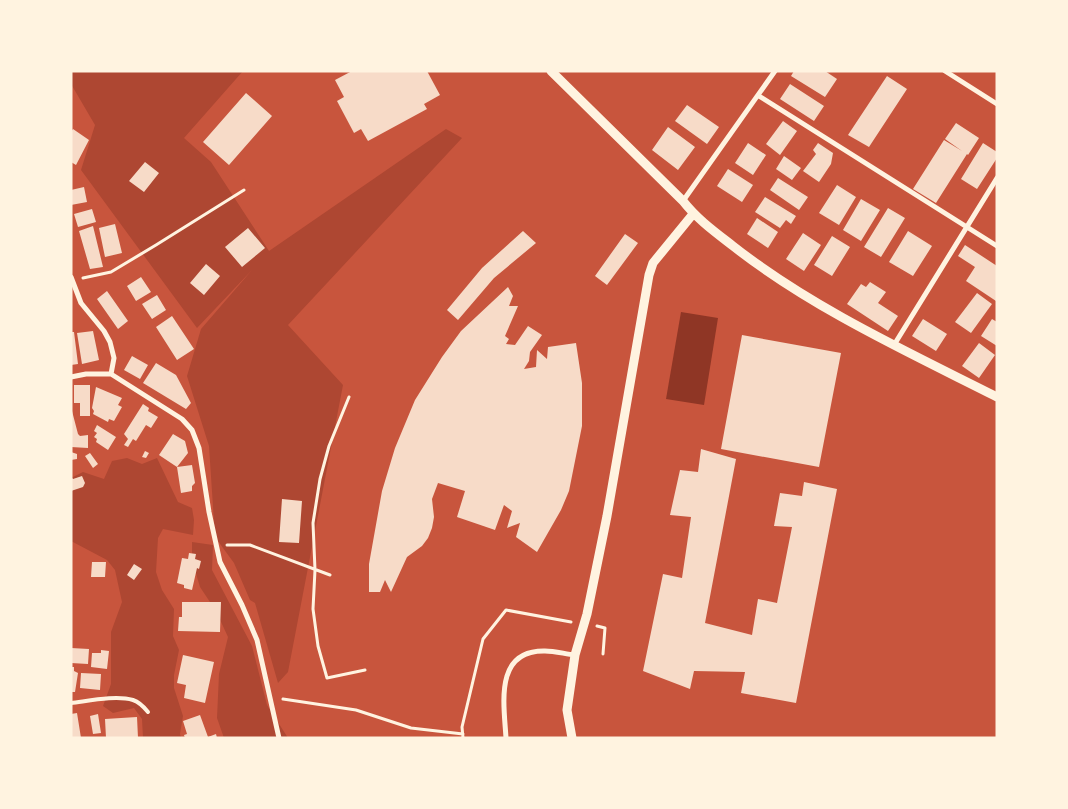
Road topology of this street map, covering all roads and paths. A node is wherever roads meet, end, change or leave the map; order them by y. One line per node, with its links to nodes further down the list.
1 (550, 71): 8 (street)
2 (776, 71): 4 (street)
3 (945, 71): 5 (street)
4 (758, 96): 8 (street); 10 (street)
5 (997, 104)
6 (997, 178): 10 (street)
7 (244, 190): 12 (path)
8 (682, 201): 9 (street)
9 (693, 214): 13 (street); 26 (street)
10 (967, 227): 11 (street); 13 (street)
11 (997, 246)
12 (72, 278): 14 (street)
13 (894, 345): 17 (street)
14 (111, 374): 15 (street); 18 (street)
15 (71, 377)
16 (349, 397): 21 (path)
17 (997, 397)
18 (215, 545): 19 (path); 32 (street)
19 (231, 545): 20 (path); 21 (path)
20 (232, 553)
21 (315, 570): 22 (path); 27 (path)
22 (330, 576)
23 (578, 623): 31 (path)
24 (596, 626): 25 (path)
25 (603, 654)
26 (575, 655): 33 (street); 34 (street)
27 (365, 670)
28 (280, 695): 31 (path)
29 (71, 703): 30 (lane)
30 (148, 712)
31 (463, 736)
32 (279, 738)
33 (506, 738)
34 (572, 738)

